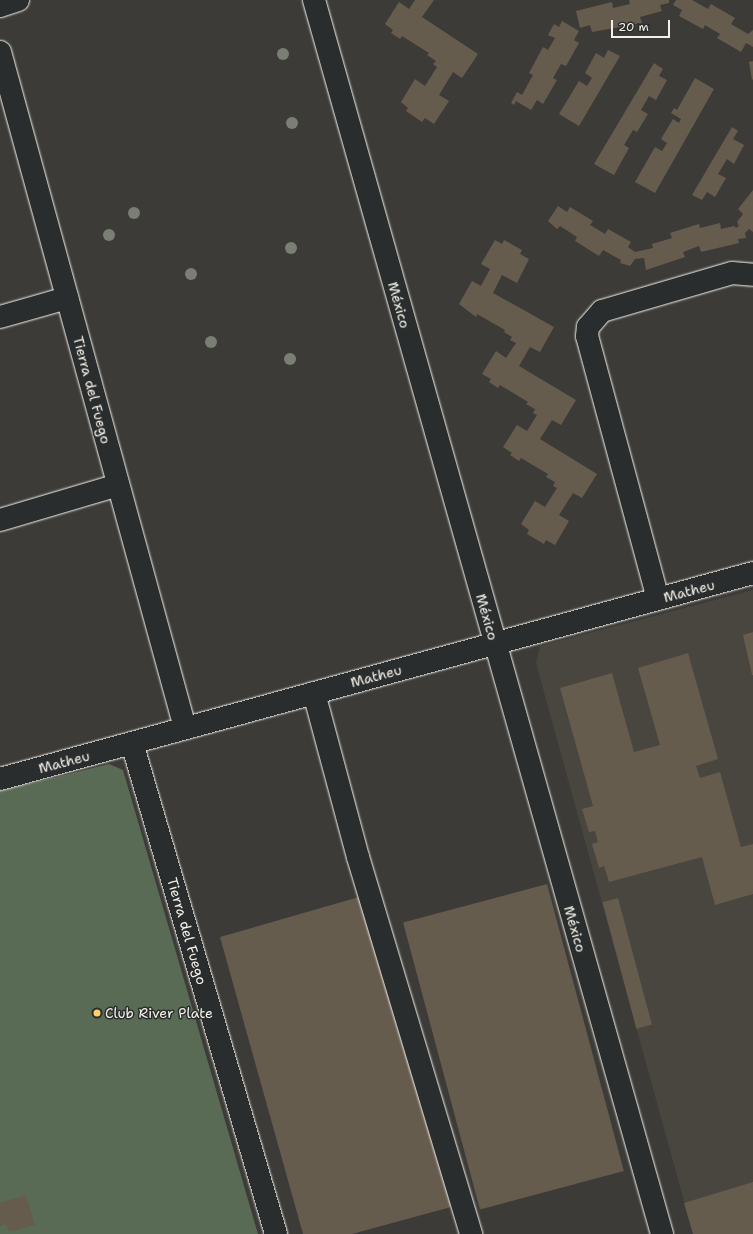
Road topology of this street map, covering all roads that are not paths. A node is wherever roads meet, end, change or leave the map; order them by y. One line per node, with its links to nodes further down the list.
1 (18, 0): 3 (street)
2 (314, 0): 13 (street, México)
3 (0, 6)
4 (0, 52): 5 (street, Tierra del Fuego)
5 (9, 121): 7 (street, Tierra del Fuego)
6 (753, 275): 12 (street)
7 (67, 298): 8 (street); 9 (street, Tierra del Fuego)
8 (0, 317)
9 (118, 485): 10 (street); 15 (street, Tierra del Fuego)
10 (0, 520)
11 (753, 573): 12 (street, Matheu)
12 (658, 599): 13 (street, Matheu)
13 (494, 644): 14 (street, Matheu); 20 (street, México)
14 (314, 693): 15 (street, Matheu); 19 (street)
15 (185, 728): 16 (street, Matheu)
16 (132, 743): 17 (street, Matheu); 18 (street, Tierra del Fuego)
17 (0, 779)
18 (276, 1234)
19 (470, 1234)
20 (662, 1234)

